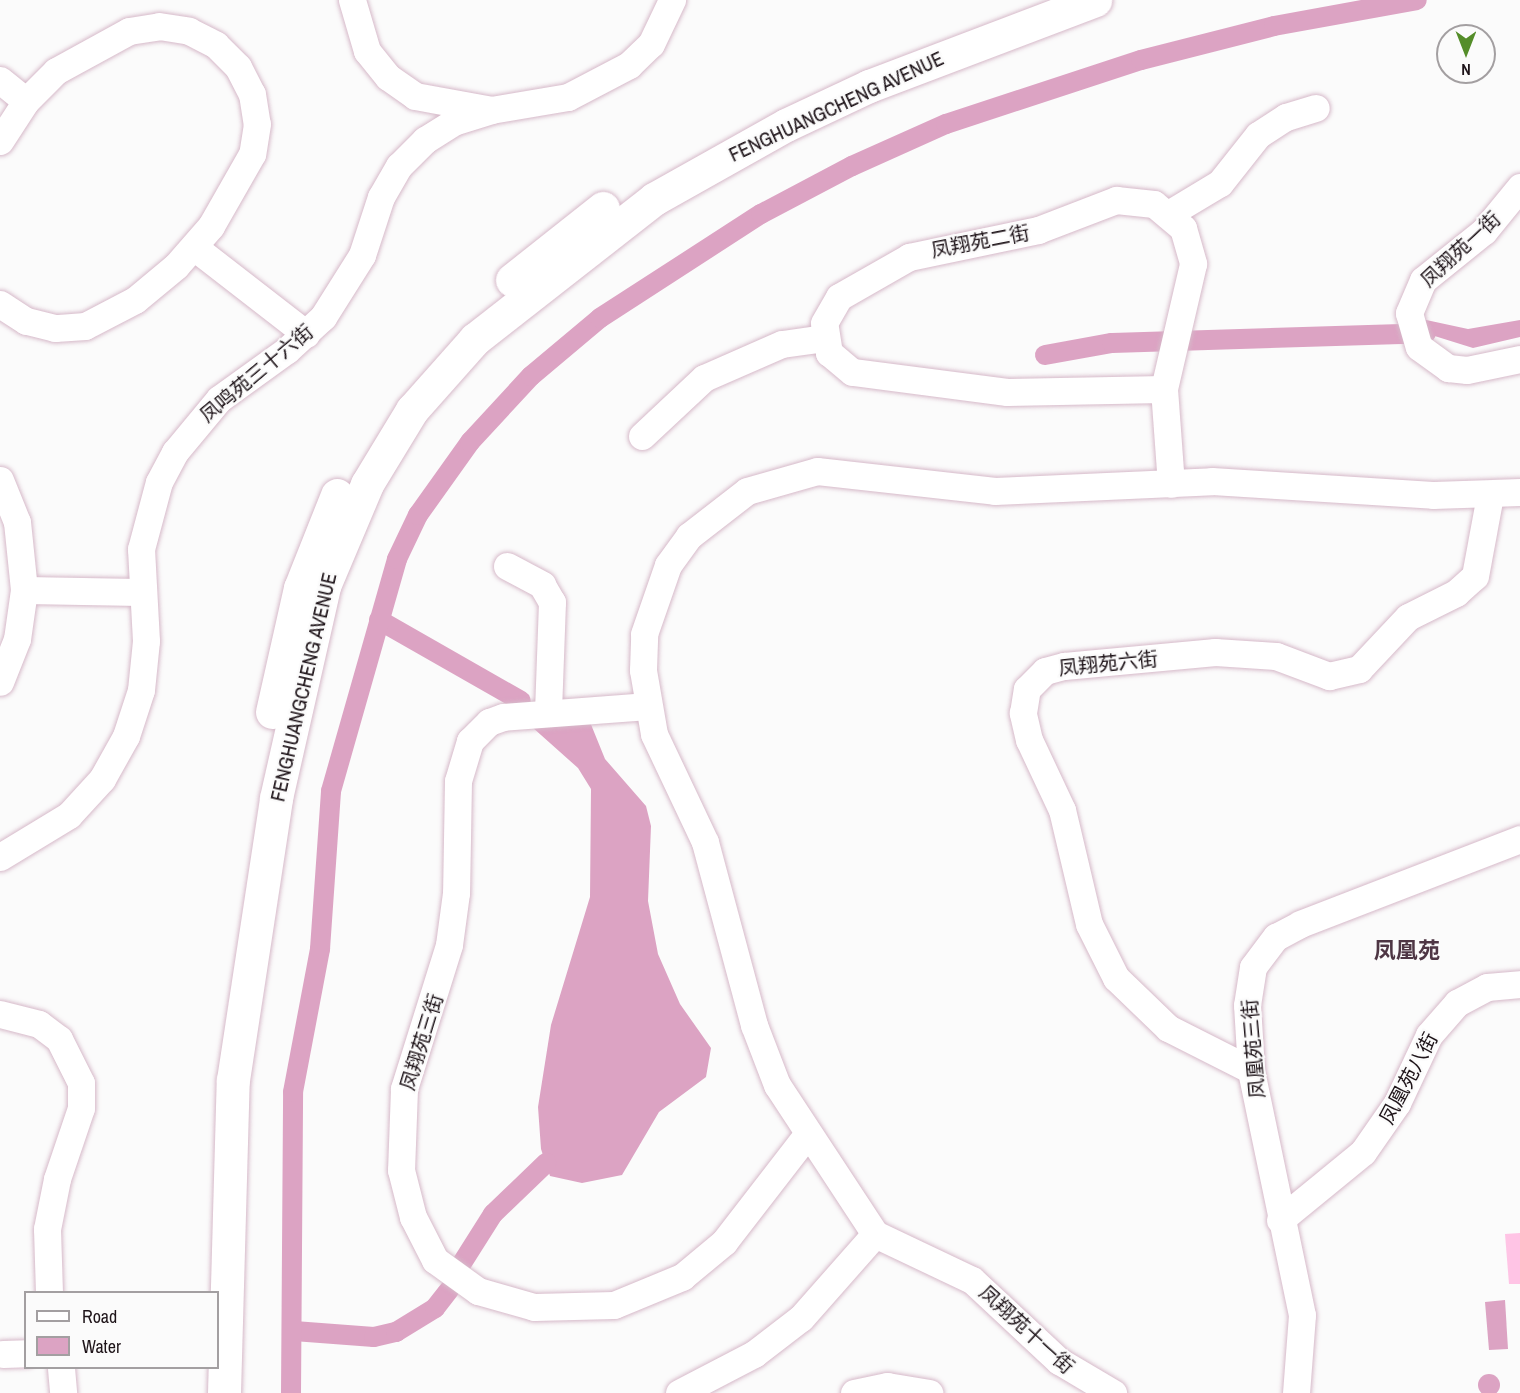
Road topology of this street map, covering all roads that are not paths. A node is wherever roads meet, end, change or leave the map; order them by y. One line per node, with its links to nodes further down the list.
1 (352, 0): 8 (street)
2 (672, 0): 8 (street)
3 (1030, 0): 38 (main road, FENGHUANGCHENG AVENUE)
4 (1095, 0): 43 (main road, FENGHUANGCHENG AVENUE)
5 (0, 80): 6 (street)
6 (26, 101): 9 (street); 12 (street)
7 (1316, 108): 11 (street)
8 (491, 110): 14 (street, 凤鸣苑三十六街)
9 (0, 141)
10 (1520, 187): 16 (street, 凤翔苑一街)
11 (1170, 213): 15 (street, 凤翔苑二街); 17 (street)
12 (194, 247): 13 (street); 14 (street)
13 (0, 304)
14 (306, 334): 25 (street, 凤鸣苑三十六街)
15 (824, 338): 17 (street); 18 (street)
16 (1520, 359)
17 (1164, 389): 20 (street)
18 (642, 436)
19 (0, 480): 24 (street)
20 (1171, 484): 22 (street); 27 (street)
21 (1520, 492): 22 (street)
22 (1490, 495): 33 (street, 凤翔苑六街)
23 (507, 566): 28 (street)
24 (24, 590): 25 (street); 26 (street)
25 (140, 592): 30 (street, 凤鸣苑三十六街)
26 (0, 682)
27 (648, 706): 28 (street, 凤翔苑三街); 34 (street)
28 (548, 712): 34 (street, 凤翔苑三街)
29 (1520, 839): 33 (street, 凤凰苑三街)
30 (0, 857)
31 (1520, 984): 35 (street, 凤凰苑八街)
32 (0, 1014): 37 (street)
33 (1251, 1070): 35 (street, 凤凰苑三街)
34 (806, 1136): 36 (street)
35 (1280, 1220): 48 (street, 凤凰苑三街)
36 (875, 1234): 44 (street); 47 (street, 凤翔苑十一街)
37 (48, 1291)
38 (204, 1291)
39 (61, 1369): 41 (street)
40 (203, 1369): 42 (main road)
41 (63, 1393)
42 (202, 1393)
43 (224, 1393)
44 (679, 1393)
45 (854, 1393): 46 (street)
46 (928, 1393)
47 (1113, 1393)
48 (1296, 1393)

